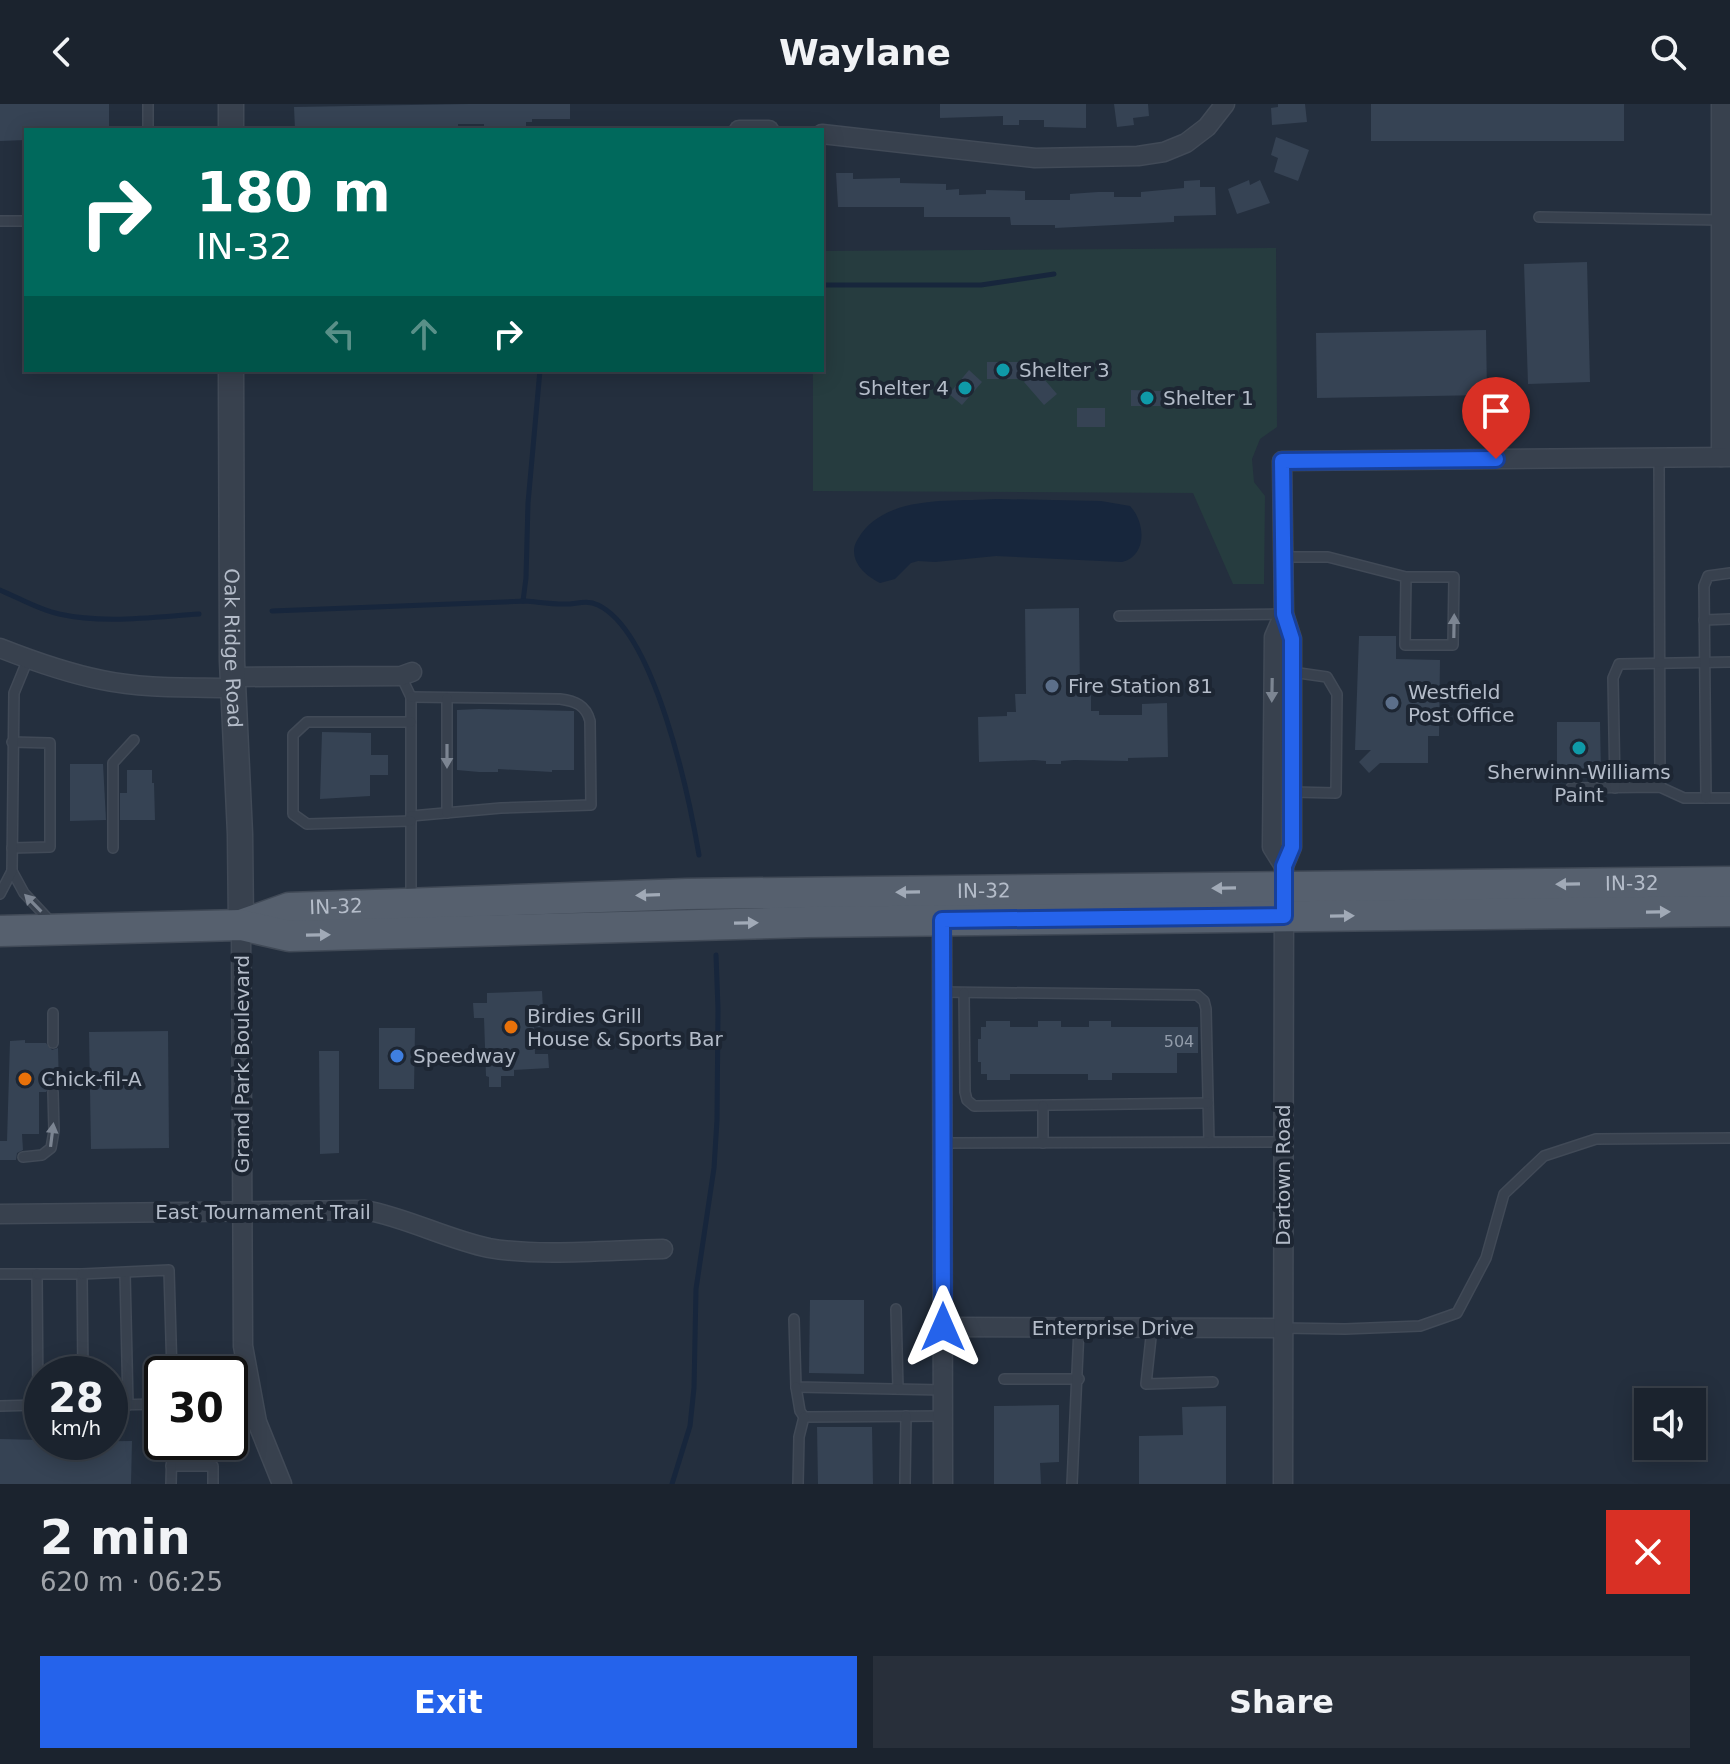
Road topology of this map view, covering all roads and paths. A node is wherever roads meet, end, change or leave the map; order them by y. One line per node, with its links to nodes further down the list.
1 (148, 104): 5 (lane)
2 (231, 104): 6 (street)
3 (1225, 104): 7 (street)
4 (1721, 104): 9 (street)
5 (148, 128)
6 (231, 128)
7 (824, 134)
8 (1539, 217): 9 (lane)
9 (1720, 220): 12 (street)
10 (0, 221): 11 (lane)
11 (24, 221)
12 (1726, 320): 14 (street)
13 (231, 372): 31 (street, Oak Ridge Road)
14 (1725, 406): 16 (street)
15 (1659, 457): 16 (street); 17 (street, Dartown Road); 26 (lane)
16 (1725, 457)
17 (1283, 557): 19 (lane); 20 (street, Dartown Road)
18 (1730, 573): 23 (lane)
19 (1406, 577): 19 (lane, one-way to 19)
20 (1284, 614): 21 (lane); 29 (street, Dartown Road); 49 (street, Dartown Road, one-way to 49)
21 (1119, 616)
22 (1730, 619): 23 (lane)
23 (1704, 620): 27 (lane)
24 (0, 648): 25 (street)
25 (28, 659): 31 (street); 36 (lane)
26 (1659, 662): 27 (lane); 37 (lane); 39 (lane)
27 (1704, 662): 28 (lane); 41 (lane)
28 (1730, 662)
29 (1292, 672): 40 (street, Dartown Road); 40 (lane)
30 (407, 674): 31 (street); 32 (lane)
31 (233, 682): 54 (street, Oak Ridge Road)
32 (411, 697): 33 (lane); 34 (lane)
33 (447, 698): 43 (lane, one-way to 43); 43 (lane)
34 (411, 722): 44 (lane); 44 (lane)
35 (134, 740): 46 (lane)
36 (12, 742): 45 (lane); 45 (lane)
37 (1660, 787): 39 (lane); 41 (lane)
38 (1571, 788): 39 (lane)
39 (1615, 788)
40 (1292, 792): 49 (street, Dartown Road)
41 (1706, 798): 42 (lane)
42 (1730, 798)
43 (447, 813): 44 (lane)
44 (411, 819): 51 (lane)
45 (12, 848): 47 (lane)
46 (113, 848)
47 (12, 871): 50 (lane); 55 (lane, one-way to 47)
48 (1730, 882): 49 (main road, IN-32, one-way to 49)
49 (1284, 890): 51 (main road, IN-32, one-way to 51); 52 (main road, IN-32, one-way to 52); 53 (main road, IN-32); 66 (street, Dartown Road)
50 (0, 894)
51 (411, 904): 54 (main road, IN-32)
52 (1730, 911)
53 (942, 920): 54 (main road, IN-32, one-way to 53); 57 (street)
54 (241, 925): 55 (main road, IN-32); 70 (street, Grand Park Boulevard)
55 (60, 930): 56 (main road, IN-32)
56 (0, 931)
57 (942, 992): 58 (lane); 67 (street)
58 (964, 993): 62 (lane); 63 (lane)
59 (53, 1013): 60 (lane)
60 (53, 1043)
61 (53, 1092): 69 (lane, one-way to 61)
62 (1208, 1103): 63 (lane); 65 (lane)
63 (1043, 1106): 68 (lane)
64 (1730, 1138): 82 (lane)
65 (1209, 1142): 66 (lane); 68 (lane)
66 (1283, 1142): 82 (street, Dartown Road)
67 (943, 1143): 68 (lane); 79 (street)
68 (1043, 1143)
69 (23, 1157)
70 (241, 1211): 71 (street, East Tournament Trail); 72 (street, East Tournament Trail); 87 (street, Grand Park Boulevard)
71 (0, 1214)
72 (663, 1249)
73 (125, 1273): 76 (lane); 85 (lane); 86 (lane)
74 (0, 1274): 75 (lane)
75 (37, 1274): 76 (lane); 83 (lane)
76 (82, 1274): 84 (lane)
77 (896, 1309): 93 (lane)
78 (794, 1319): 92 (lane)
79 (943, 1327): 80 (street, Enterprise Drive); 94 (street)
80 (1079, 1328): 81 (street, Enterprise Drive); 90 (lane)
81 (1152, 1328): 82 (street, Enterprise Drive); 91 (lane)
82 (1283, 1328): 113 (street, Dartown Road)
83 (39, 1356)
84 (83, 1356)
85 (127, 1356)
86 (171, 1356)
87 (244, 1356)
88 (248, 1378): 103 (street, Grand Park Boulevard)
89 (1004, 1379): 90 (lane)
90 (1079, 1379): 112 (lane)
91 (1213, 1382)
92 (796, 1387): 93 (lane); 101 (lane)
93 (898, 1389): 94 (lane)
94 (943, 1390): 100 (street)
95 (24, 1405): 98 (lane)
96 (128, 1405): 97 (lane)
97 (144, 1405)
98 (0, 1406)
99 (906, 1416): 100 (lane); 101 (lane); 110 (lane)
100 (943, 1416): 111 (street)
101 (804, 1417): 109 (lane)
102 (248, 1419): 103 (lane)
103 (257, 1422): 108 (street, Grand Park Boulevard)
104 (171, 1460): 105 (lane)
105 (171, 1466): 106 (lane); 107 (lane)
106 (171, 1484)
107 (213, 1484)
108 (282, 1484)
109 (798, 1484)
110 (905, 1484)
111 (943, 1484)
112 (1072, 1484)
113 (1283, 1484)

